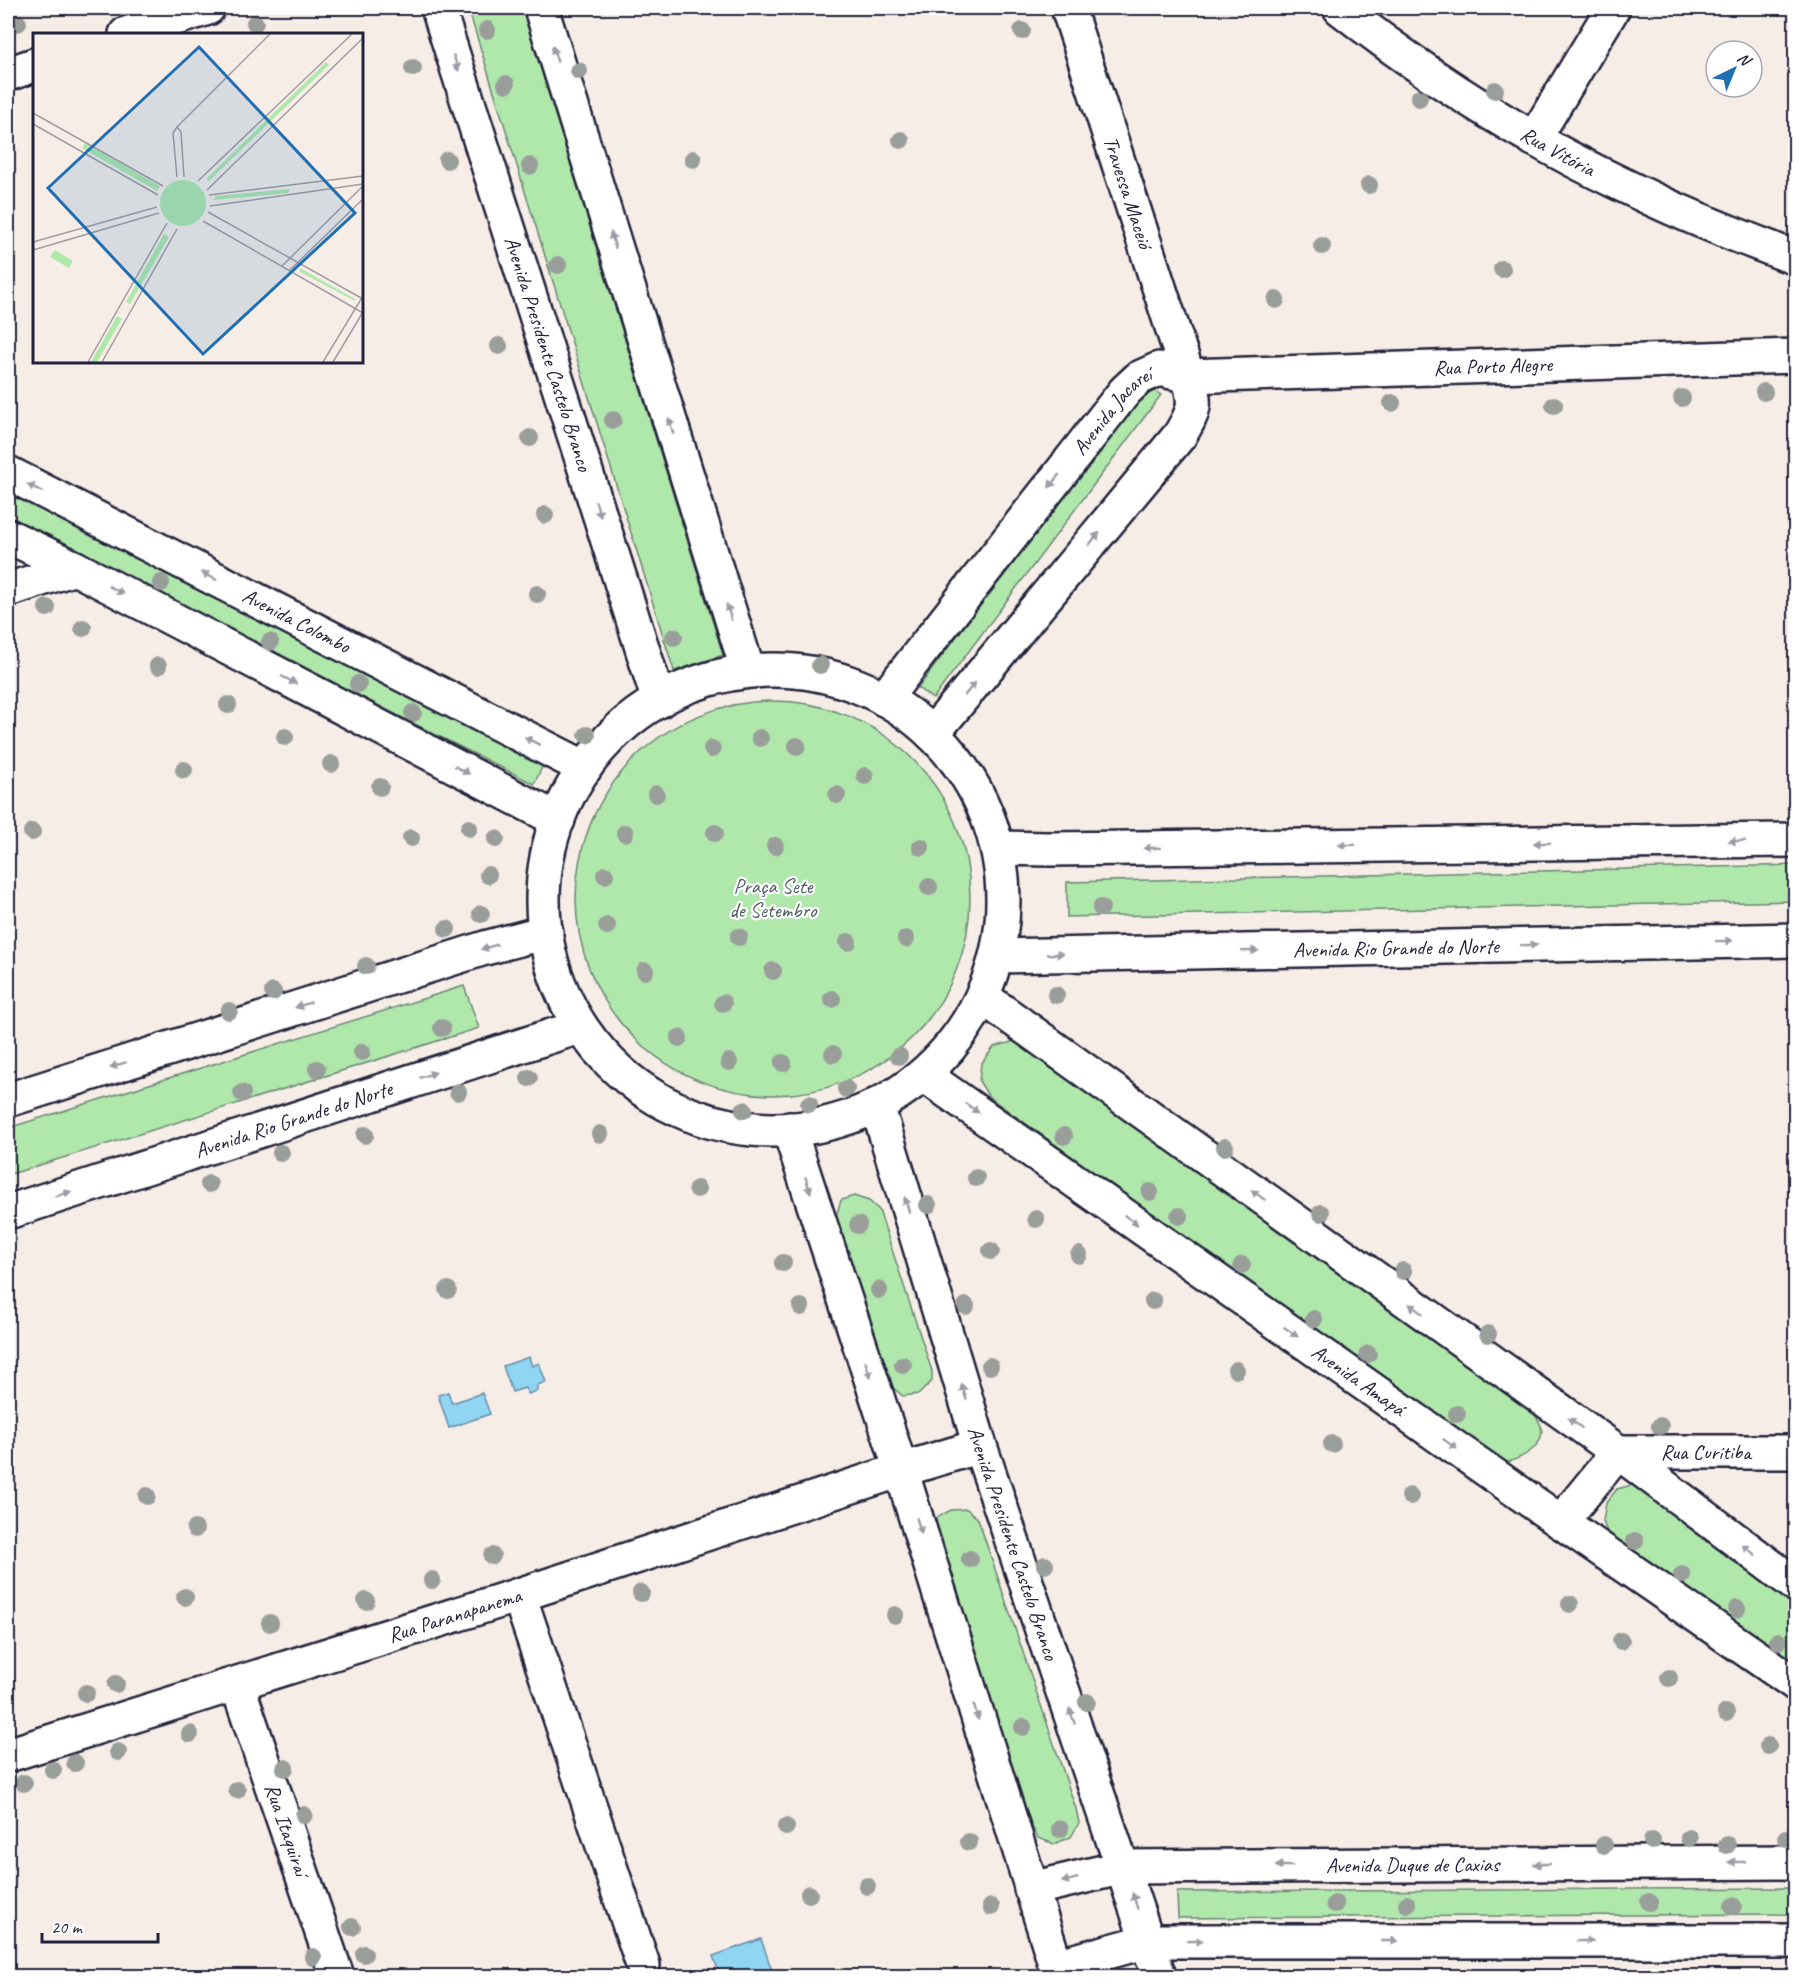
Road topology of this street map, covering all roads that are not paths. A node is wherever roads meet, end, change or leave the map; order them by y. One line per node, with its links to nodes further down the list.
1 (208, 8): 7 (street)
2 (438, 8): 20 (street, Avenida Presidente Castelo Branco, one-way to 20)
3 (541, 8): 18 (street, one-way to 3)
4 (1068, 8): 13 (street, Travessa Maceió)
5 (1340, 8): 10 (street, Rua Vitória)
6 (1613, 8): 10 (street)
7 (129, 33)
8 (33, 65): 9 (street)
9 (8, 74)
10 (1534, 139): 11 (street, Rua Vitória)
11 (1796, 258)
12 (1796, 356): 13 (street, Rua Porto Alegre)
13 (1188, 376): 19 (street, Avenida Jacareí, one-way to 19); 21 (street, Avenida Jacareí, one-way to 13)
14 (8, 473): 22 (street, Avenida Colombo, one-way to 14)
15 (8, 536): 16 (street)
16 (75, 568): 17 (street); 23 (street, one-way to 23)
17 (8, 590)
18 (747, 668): 19 (street); 20 (street)
19 (884, 699): 21 (street)
20 (659, 701): 22 (street)
21 (932, 734): 25 (street)
22 (585, 768): 23 (street)
23 (558, 820): 26 (street)
24 (1796, 840): 25 (street, one-way to 25)
25 (997, 848): 28 (street)
26 (546, 932): 30 (street); 32 (street, one-way to 32)
27 (1796, 940): 28 (street, Avenida Rio Grande do Norte, one-way to 27)
28 (997, 956): 29 (street)
29 (984, 998): 31 (street); 37 (street, one-way to 29)
30 (579, 1026): 34 (street); 35 (street, Avenida Rio Grande do Norte, one-way to 30)
31 (924, 1075): 33 (street); 40 (street, Avenida Amapá, one-way to 40)
32 (8, 1100)
33 (877, 1106): 34 (street); 36 (street, Avenida Presidente Castelo Branco, one-way to 33)
34 (789, 1129): 39 (street, one-way to 39)
35 (8, 1212)
36 (980, 1446): 39 (street, Rua Paranapanema); 47 (street, Avenida Presidente Castelo Branco, one-way to 36)
37 (1618, 1452): 38 (street, Rua Curitiba); 40 (street); 41 (street, one-way to 37)
38 (1796, 1452)
39 (901, 1470): 42 (street, Rua Paranapanema); 48 (street, one-way to 48)
40 (1562, 1522): 44 (street, Avenida Amapá)
41 (1796, 1585)
42 (519, 1595): 43 (street, Rua Paranapanema); 51 (street)
43 (237, 1684): 45 (street, Rua Paranapanema); 53 (street, Rua Itaquiraí)
44 (1796, 1684)
45 (8, 1755)
46 (1796, 1862): 47 (street, Avenida Duque de Caxias, one-way to 47)
47 (1124, 1867): 48 (street, Avenida Duque de Caxias, one-way to 48); 49 (street, Avenida Presidente Castelo Branco, one-way to 47)
48 (1031, 1889): 52 (street)
49 (1148, 1941): 50 (street, one-way to 50); 52 (street); 54 (street, Avenida Presidente Castelo Branco)
50 (1796, 1941)
51 (643, 1965)
52 (1057, 1971)
53 (337, 1977)
54 (1159, 1977)

